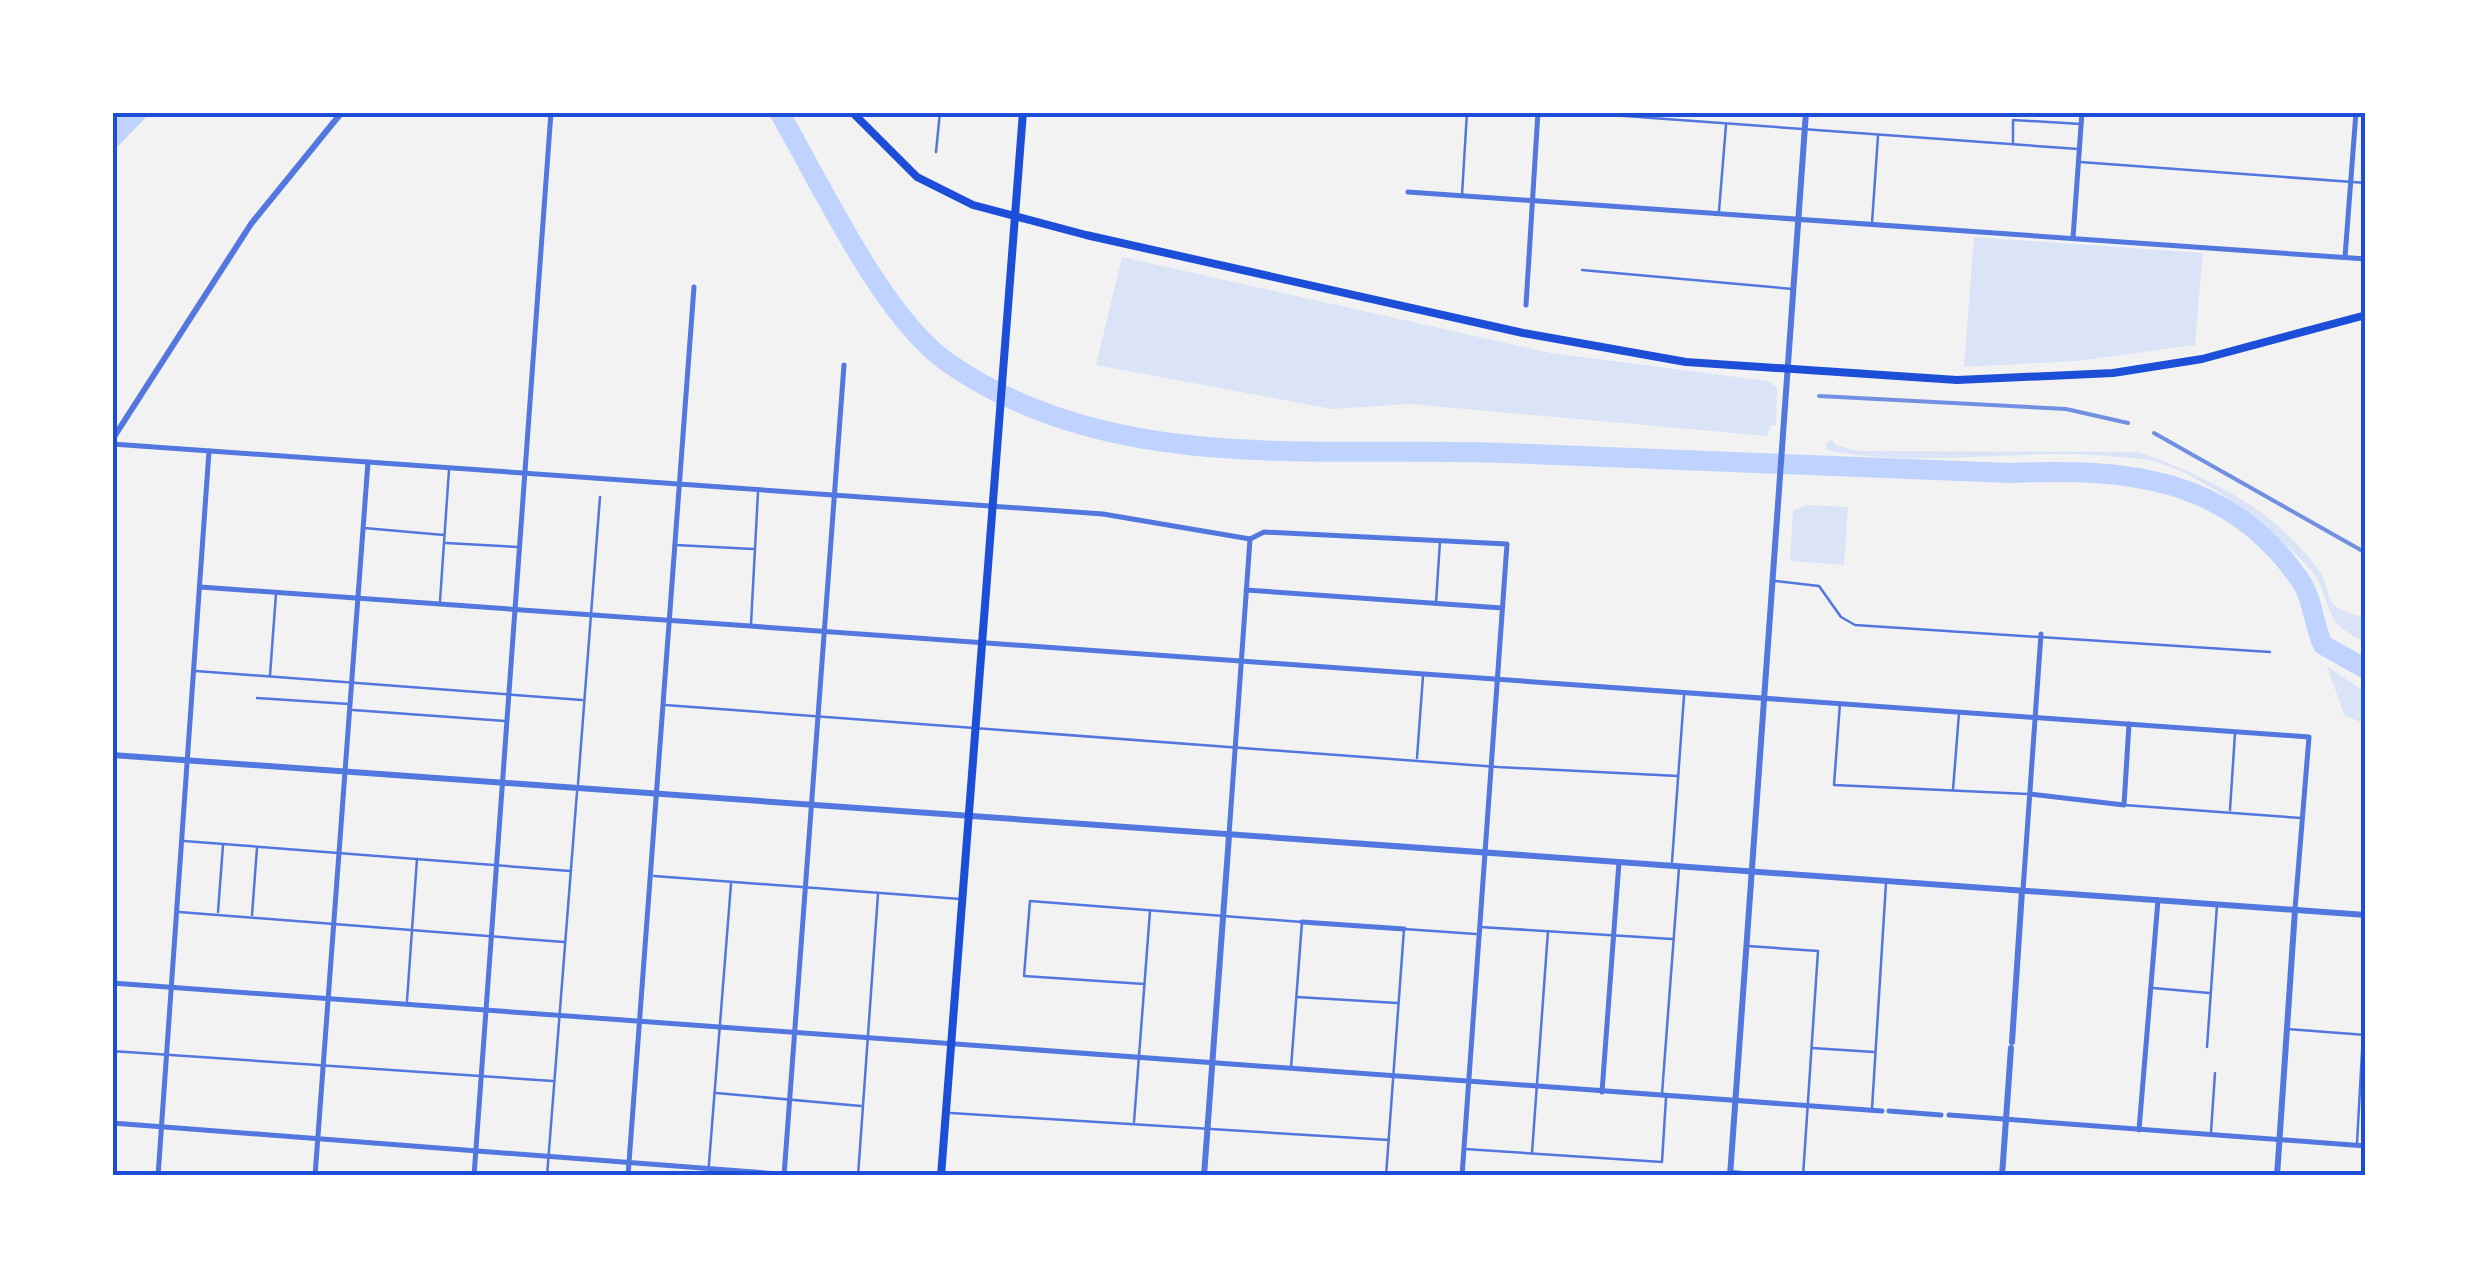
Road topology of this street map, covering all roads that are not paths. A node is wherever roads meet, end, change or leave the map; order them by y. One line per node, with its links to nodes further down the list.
1 (342, 112): 38 (street)
2 (551, 112): 42 (street)
3 (852, 112): 37 (main road)
4 (940, 112): 18 (lane)
5 (1023, 112): 69 (main road)
6 (1467, 112): 23 (lane)
7 (1538, 112): 24 (street)
8 (1569, 112): 12 (lane)
9 (1806, 112): 14 (street)
10 (2082, 112): 13 (street)
11 (2356, 112): 20 (street)
12 (1726, 123): 14 (lane); 25 (lane)
13 (2081, 124): 16 (lane); 17 (street)
14 (1805, 129): 15 (lane); 26 (street)
15 (1878, 135): 16 (lane); 27 (lane)
16 (2012, 144): 17 (lane)
17 (2080, 149): 19 (street)
18 (936, 152)
19 (2078, 162): 20 (lane); 28 (street)
20 (2351, 182): 21 (lane); 29 (street)
21 (2366, 183)
22 (1408, 192): 23 (street)
23 (1462, 195): 24 (street)
24 (1532, 200): 25 (street); 34 (street)
25 (1719, 212): 26 (street)
26 (1799, 216): 27 (street); 33 (street)
27 (1872, 223): 28 (street)
28 (2074, 238): 29 (street)
29 (2345, 258): 30 (street)
30 (2366, 259)
31 (1582, 270): 33 (lane)
32 (694, 287): 43 (street)
33 (1794, 289): 37 (street)
34 (1526, 305)
35 (2366, 315): 37 (main road)
36 (844, 364): 45 (street)
37 (1789, 371): 55 (street)
38 (112, 442): 39 (street)
39 (209, 451): 40 (street); 56 (street)
40 (368, 462): 41 (street); 47 (street)
41 (449, 468): 42 (street); 48 (lane)
42 (524, 474): 43 (street); 53 (street)
43 (680, 485): 44 (street); 52 (street)
44 (758, 490): 45 (street); 54 (lane)
45 (835, 496): 49 (street); 67 (street)
46 (600, 497): 64 (lane)
47 (363, 528): 48 (lane); 59 (street)
48 (444, 534): 51 (lane)
49 (1250, 539): 50 (street); 57 (street)
50 (1440, 539): 60 (lane); 62 (street)
51 (444, 543): 53 (lane); 61 (lane)
52 (676, 545): 54 (lane); 65 (street)
53 (519, 547): 63 (street)
54 (755, 549): 66 (lane)
55 (1774, 580): 68 (lane); 80 (street)
56 (200, 586): 58 (street); 72 (street)
57 (1246, 590): 60 (street); 71 (street)
58 (276, 592): 59 (street); 74 (lane)
59 (358, 598): 61 (street); 76 (street)
60 (1436, 602): 62 (street)
61 (440, 604): 63 (street)
62 (1502, 608): 75 (street)
63 (515, 610): 64 (street); 77 (street)
64 (590, 616): 65 (street); 81 (lane)
65 (671, 622): 66 (street); 82 (street)
66 (750, 628): 67 (street)
67 (826, 633): 69 (street); 86 (street)
68 (2041, 634): 70 (lane); 87 (street)
69 (981, 646): 71 (street); 90 (main road)
70 (2270, 652)
71 (1241, 662): 73 (street); 92 (street)
72 (194, 671): 74 (lane); 95 (street)
73 (1423, 674): 75 (street); 94 (lane)
74 (270, 677): 76 (lane)
75 (1498, 679): 78 (street); 96 (street)
76 (352, 683): 77 (lane); 84 (street)
77 (508, 694): 81 (lane); 88 (street)
78 (1684, 694): 80 (street); 99 (lane)
79 (257, 698): 84 (lane)
80 (1765, 698): 83 (street); 121 (street)
81 (584, 700): 101 (lane)
82 (665, 704): 86 (lane); 104 (street)
83 (1840, 704): 85 (street); 102 (lane)
84 (350, 707): 88 (lane); 97 (street)
85 (1959, 712): 87 (street); 102 (lane)
86 (820, 716): 90 (lane); 106 (street)
87 (2036, 717): 89 (street); 103 (street)
88 (506, 721): 100 (street)
89 (2129, 724): 91 (street); 105 (street)
90 (974, 727): 92 (lane); 108 (main road)
91 (2235, 732): 107 (lane); 109 (street)
92 (1236, 746): 94 (lane); 110 (street)
93 (113, 755): 95 (street); 98 (lane)
94 (1417, 758): 96 (lane)
95 (188, 760): 97 (street); 111 (street)
96 (1493, 764): 99 (lane); 115 (street)
97 (345, 772): 100 (street); 114 (street)
98 (112, 776)
99 (1678, 776): 119 (lane)
100 (501, 784): 101 (street); 118 (street)
101 (578, 789): 104 (street); 120 (lane)
102 (1953, 791): 103 (lane)
103 (2030, 794): 105 (street); 127 (street)
104 (659, 795): 106 (street); 122 (street)
105 (2124, 804): 107 (lane)
106 (813, 806): 108 (street); 125 (street)
107 (2230, 812): 109 (lane)
108 (968, 817): 110 (street); 128 (main road)
109 (2302, 818): 132 (street)
110 (1230, 836): 115 (street); 136 (street)
111 (182, 841): 112 (lane); 133 (street)
112 (223, 844): 113 (lane); 134 (lane)
113 (257, 846): 114 (lane); 137 (lane)
114 (338, 853): 116 (lane); 139 (street)
115 (1486, 853): 117 (street); 142 (street)
116 (417, 858): 118 (lane); 140 (lane)
117 (1619, 862): 119 (street); 144 (street)
118 (495, 865): 120 (lane); 145 (street)
119 (1676, 866): 121 (street); 146 (lane)
120 (572, 871): 147 (lane)
121 (1752, 871): 123 (street); 148 (street)
122 (652, 876): 124 (lane); 160 (street)
123 (1886, 881): 127 (street); 170 (lane)
124 (732, 882): 125 (lane); 161 (lane)
125 (807, 887): 126 (lane); 163 (street)
126 (878, 892): 128 (lane); 165 (lane)
127 (2022, 892): 129 (street); 192 (street)
128 (961, 899): 166 (main road)
129 (2158, 900): 130 (street); 152 (street)
130 (2217, 904): 132 (street); 153 (lane)
131 (1150, 910): 136 (lane); 150 (lane); 150 (lane)
132 (2296, 910): 135 (street); 162 (street)
133 (177, 912): 134 (lane); 151 (street)
134 (218, 914): 137 (lane)
135 (2366, 915)
136 (1224, 916): 138 (lane); 173 (street)
137 (251, 918): 139 (lane)
138 (1302, 922): 141 (street); 154 (lane)
139 (333, 924): 140 (lane); 155 (street)
140 (413, 930): 145 (lane); 157 (lane)
141 (1404, 930): 142 (lane); 156 (lane)
142 (1480, 931): 143 (lane); 181 (street)
143 (1548, 931): 144 (lane); 182 (lane)
144 (1613, 934): 146 (lane); 183 (street)
145 (490, 936): 147 (lane); 158 (street)
146 (1674, 939): 185 (lane)
147 (566, 942): 159 (lane)
148 (1747, 946): 168 (lane); 187 (street)
149 (112, 983): 151 (street)
150 (1144, 984): 172 (lane)
151 (171, 987): 155 (street); 171 (street)
152 (2151, 988): 153 (lane); 197 (street)
153 (2211, 993): 167 (lane)
154 (1296, 996): 156 (lane); 175 (lane)
155 (327, 998): 157 (street); 174 (street)
156 (1399, 1003): 178 (lane)
157 (406, 1004): 158 (street)
158 (484, 1010): 159 (street); 177 (street)
159 (560, 1016): 160 (street); 180 (lane)
160 (640, 1022): 161 (street); 208 (street)
161 (721, 1028): 163 (street); 184 (lane)
162 (2287, 1029): 164 (lane); 201 (street)
163 (796, 1033): 165 (street); 186 (street)
164 (2364, 1034): 179 (lane)
165 (868, 1038): 166 (street); 188 (lane)
166 (950, 1044): 172 (street); 191 (main road)
167 (2208, 1047)
168 (1812, 1048): 170 (lane); 189 (lane)
169 (112, 1050): 171 (lane)
170 (1876, 1052): 190 (lane)
171 (166, 1054): 174 (lane); 195 (street)
172 (1138, 1058): 173 (street); 194 (lane)
173 (1213, 1064): 175 (street); 196 (street)
174 (323, 1065): 177 (lane); 199 (street)
175 (1291, 1070): 178 (street)
176 (2215, 1073): 198 (lane)
177 (480, 1076): 180 (lane); 205 (street)
178 (1393, 1077): 181 (street); 200 (lane)
179 (2363, 1078): 202 (lane)
180 (555, 1081): 207 (lane)
181 (1468, 1082): 182 (street); 204 (street)
182 (1536, 1088): 183 (street); 206 (lane)
183 (1602, 1092): 185 (street)
184 (716, 1094): 186 (lane); 209 (lane)
185 (1664, 1097): 187 (street); 206 (lane)
186 (789, 1100): 188 (lane); 211 (street)
187 (1735, 1102): 189 (street); 210 (street)
188 (863, 1106): 218 (lane)
189 (1808, 1106): 190 (street); 224 (lane)
190 (1872, 1110): 192 (street)
191 (945, 1112): 194 (lane); 219 (main road)
192 (2006, 1119): 197 (street); 225 (street)
193 (112, 1123): 195 (street)
194 (1134, 1124): 196 (lane)
195 (162, 1126): 199 (street); 212 (street)
196 (1208, 1129): 200 (lane); 220 (street)
197 (2139, 1130): 198 (street)
198 (2210, 1135): 201 (street)
199 (318, 1138): 205 (street); 213 (street)
200 (1388, 1140): 221 (lane)
201 (2280, 1140): 202 (street); 226 (street)
202 (2357, 1145): 203 (street)
203 (2366, 1146)
204 (1464, 1149): 206 (lane); 222 (street)
205 (475, 1150): 207 (street); 214 (street)
206 (1532, 1154)
207 (549, 1155): 208 (street); 215 (lane)
208 (629, 1161): 209 (street); 216 (street)
209 (708, 1172): 211 (street)
210 (1730, 1173): 223 (lane)
211 (784, 1175): 217 (street)
212 (158, 1176)
213 (315, 1176)
214 (474, 1176)
215 (547, 1176)
216 (628, 1176)
217 (805, 1176)
218 (858, 1176)
219 (941, 1176)
220 (1204, 1176)
221 (1386, 1176)
222 (1462, 1176)
223 (1783, 1176)
224 (1802, 1176)
225 (2002, 1176)
226 (2277, 1176)

